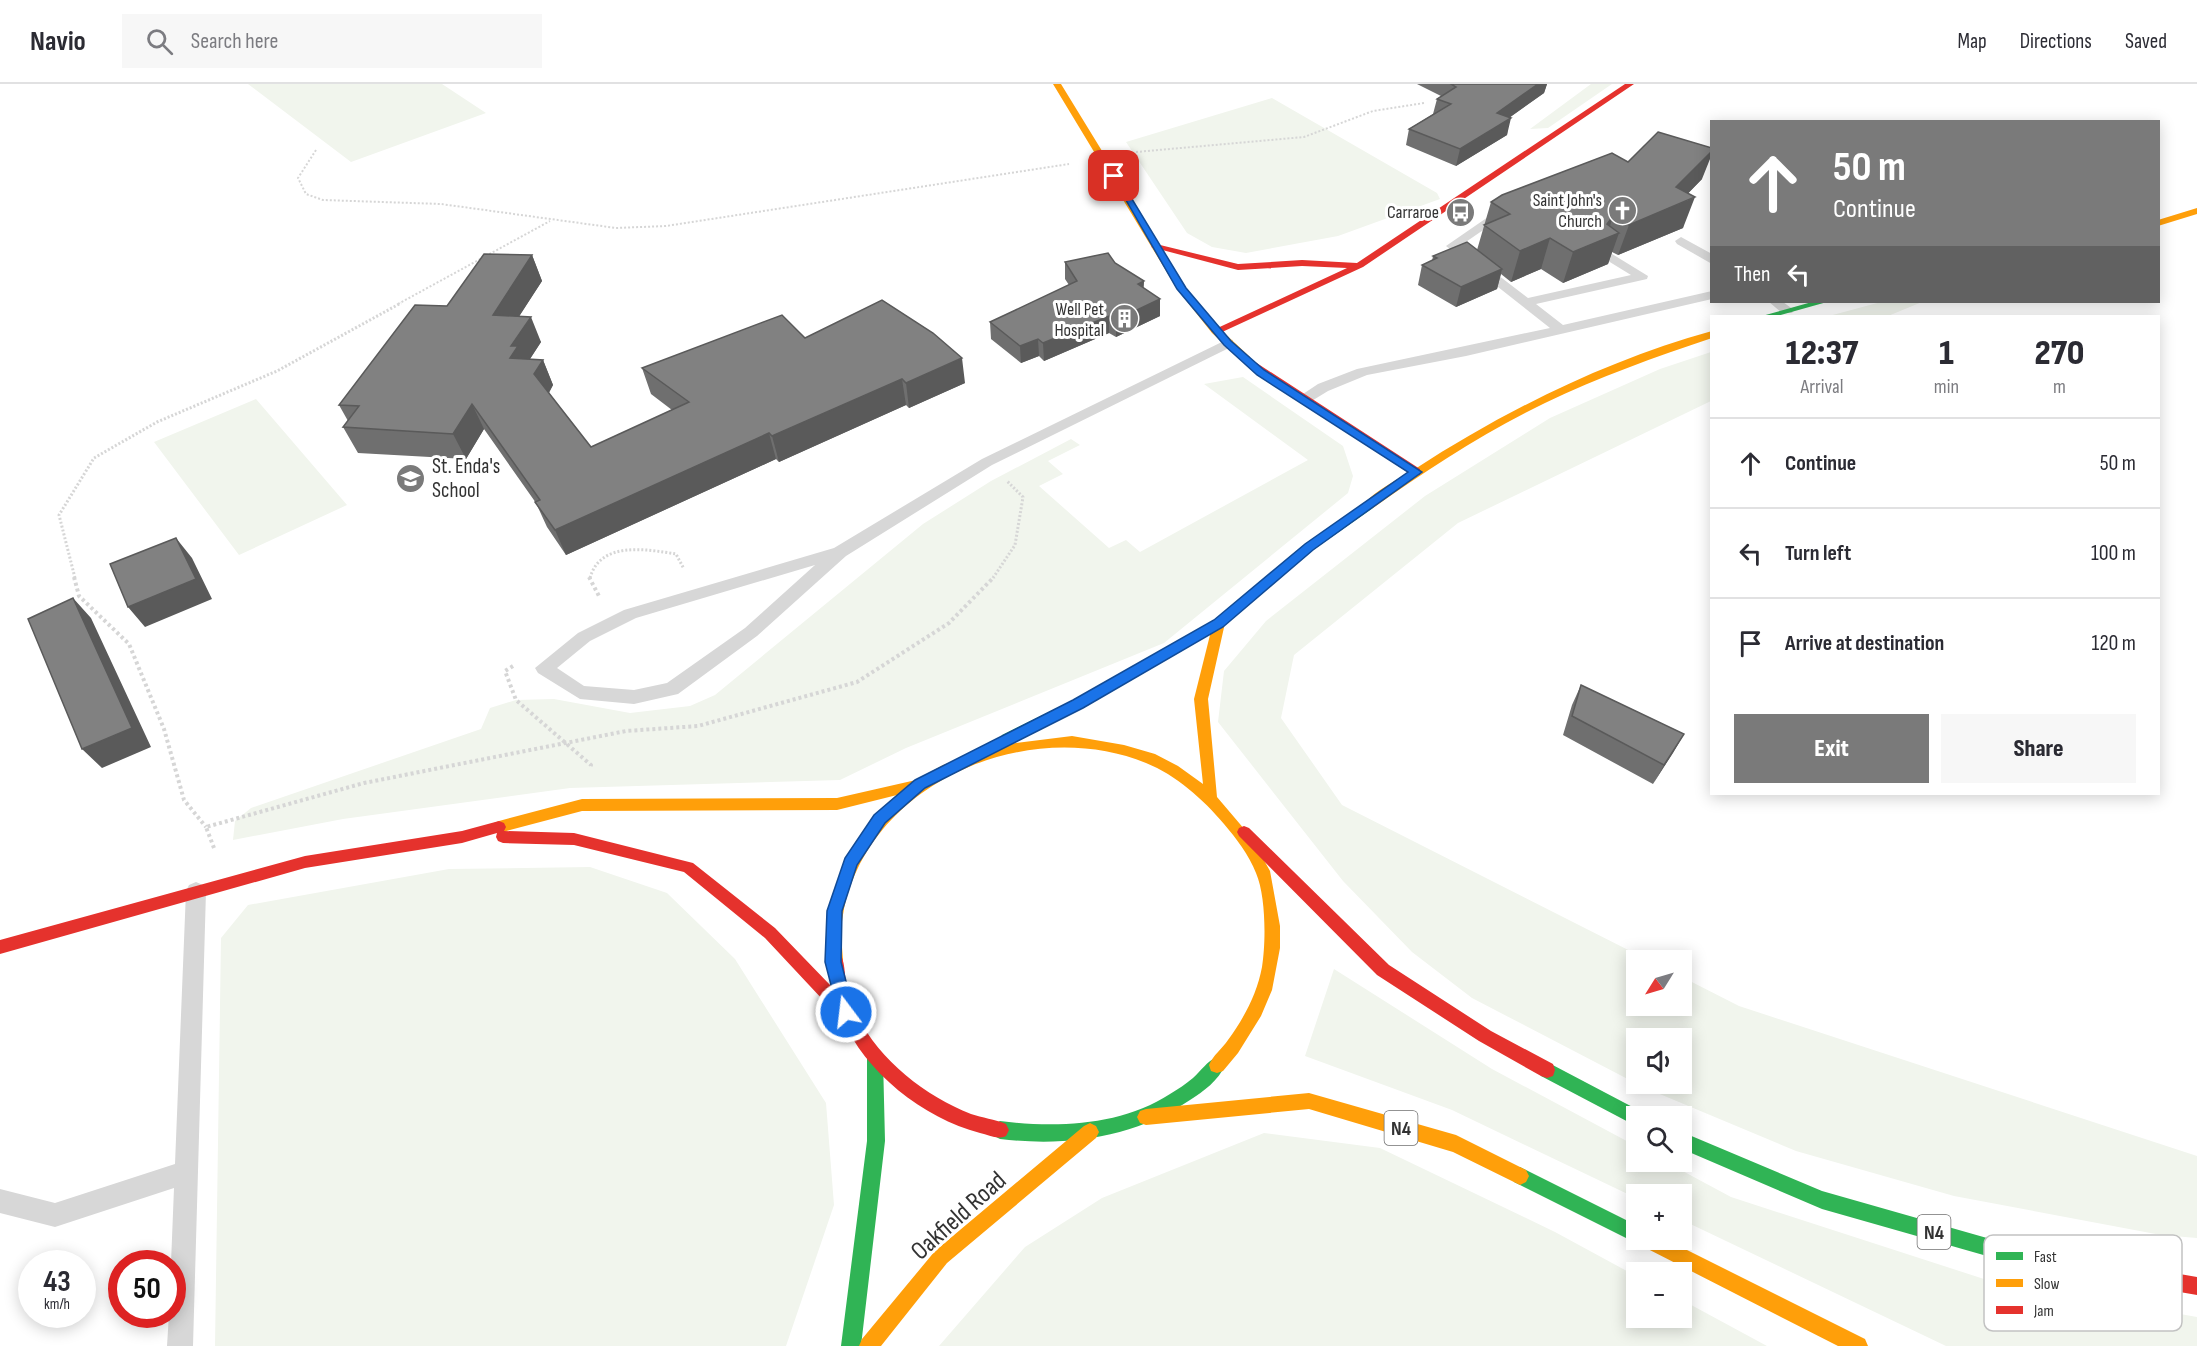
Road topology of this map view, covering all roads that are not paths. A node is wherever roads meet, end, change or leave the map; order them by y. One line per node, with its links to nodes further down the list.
1 (1057, 84): 7 (main road)
2 (1630, 84): 10 (main road)
3 (2197, 211): 5 (main road)
4 (1501, 212): 12 (lane)
5 (2160, 222)
6 (1680, 241): 9 (lane)
7 (1156, 247): 10 (main road); 19 (main road)
8 (1604, 253): 12 (lane)
9 (1710, 259)
10 (1360, 265): 19 (main road)
11 (1710, 295): 17 (lane)
12 (1525, 303): 17 (lane)
13 (1776, 303): 15 (lane)
14 (1818, 303): 15 (main road)
15 (1786, 310): 16 (main road)
16 (1770, 315)
17 (1561, 330): 20 (lane)
18 (1710, 335): 21 (main road)
19 (1222, 337): 20 (main road); 22 (lane)
20 (1305, 399): 21 (main road)
21 (1416, 472): 23 (main road)
22 (840, 552): 22 (lane)
23 (1219, 623): 24 (main road); 26 (main road)
24 (967, 759): 25 (main road); 26 (main road)
25 (920, 784): 28 (main road); 31 (main road)
26 (1211, 796): 27 (main road)
27 (1244, 832): 33 (main road); 34 (main road)
28 (462, 837): 29 (main road); 31 (main road)
29 (196, 891): 30 (main road); 37 (lane)
30 (0, 947)
31 (846, 1012): 32 (main road)
32 (875, 1059): 35 (main road); 45 (main road)
33 (1626, 1113)
34 (1146, 1117): 35 (main road); 39 (main road, N4)
35 (1090, 1132): 46 (main road, Oakfield Road)
36 (1692, 1145): 40 (main road, N4)
37 (186, 1172): 38 (lane); 44 (lane)
38 (0, 1201)
39 (1626, 1229)
40 (1984, 1246)
41 (1668, 1250): 47 (main road)
42 (2182, 1283): 43 (main road, N4)
43 (2197, 1286)
44 (180, 1346)
45 (851, 1346)
46 (869, 1346)
47 (1858, 1346)

